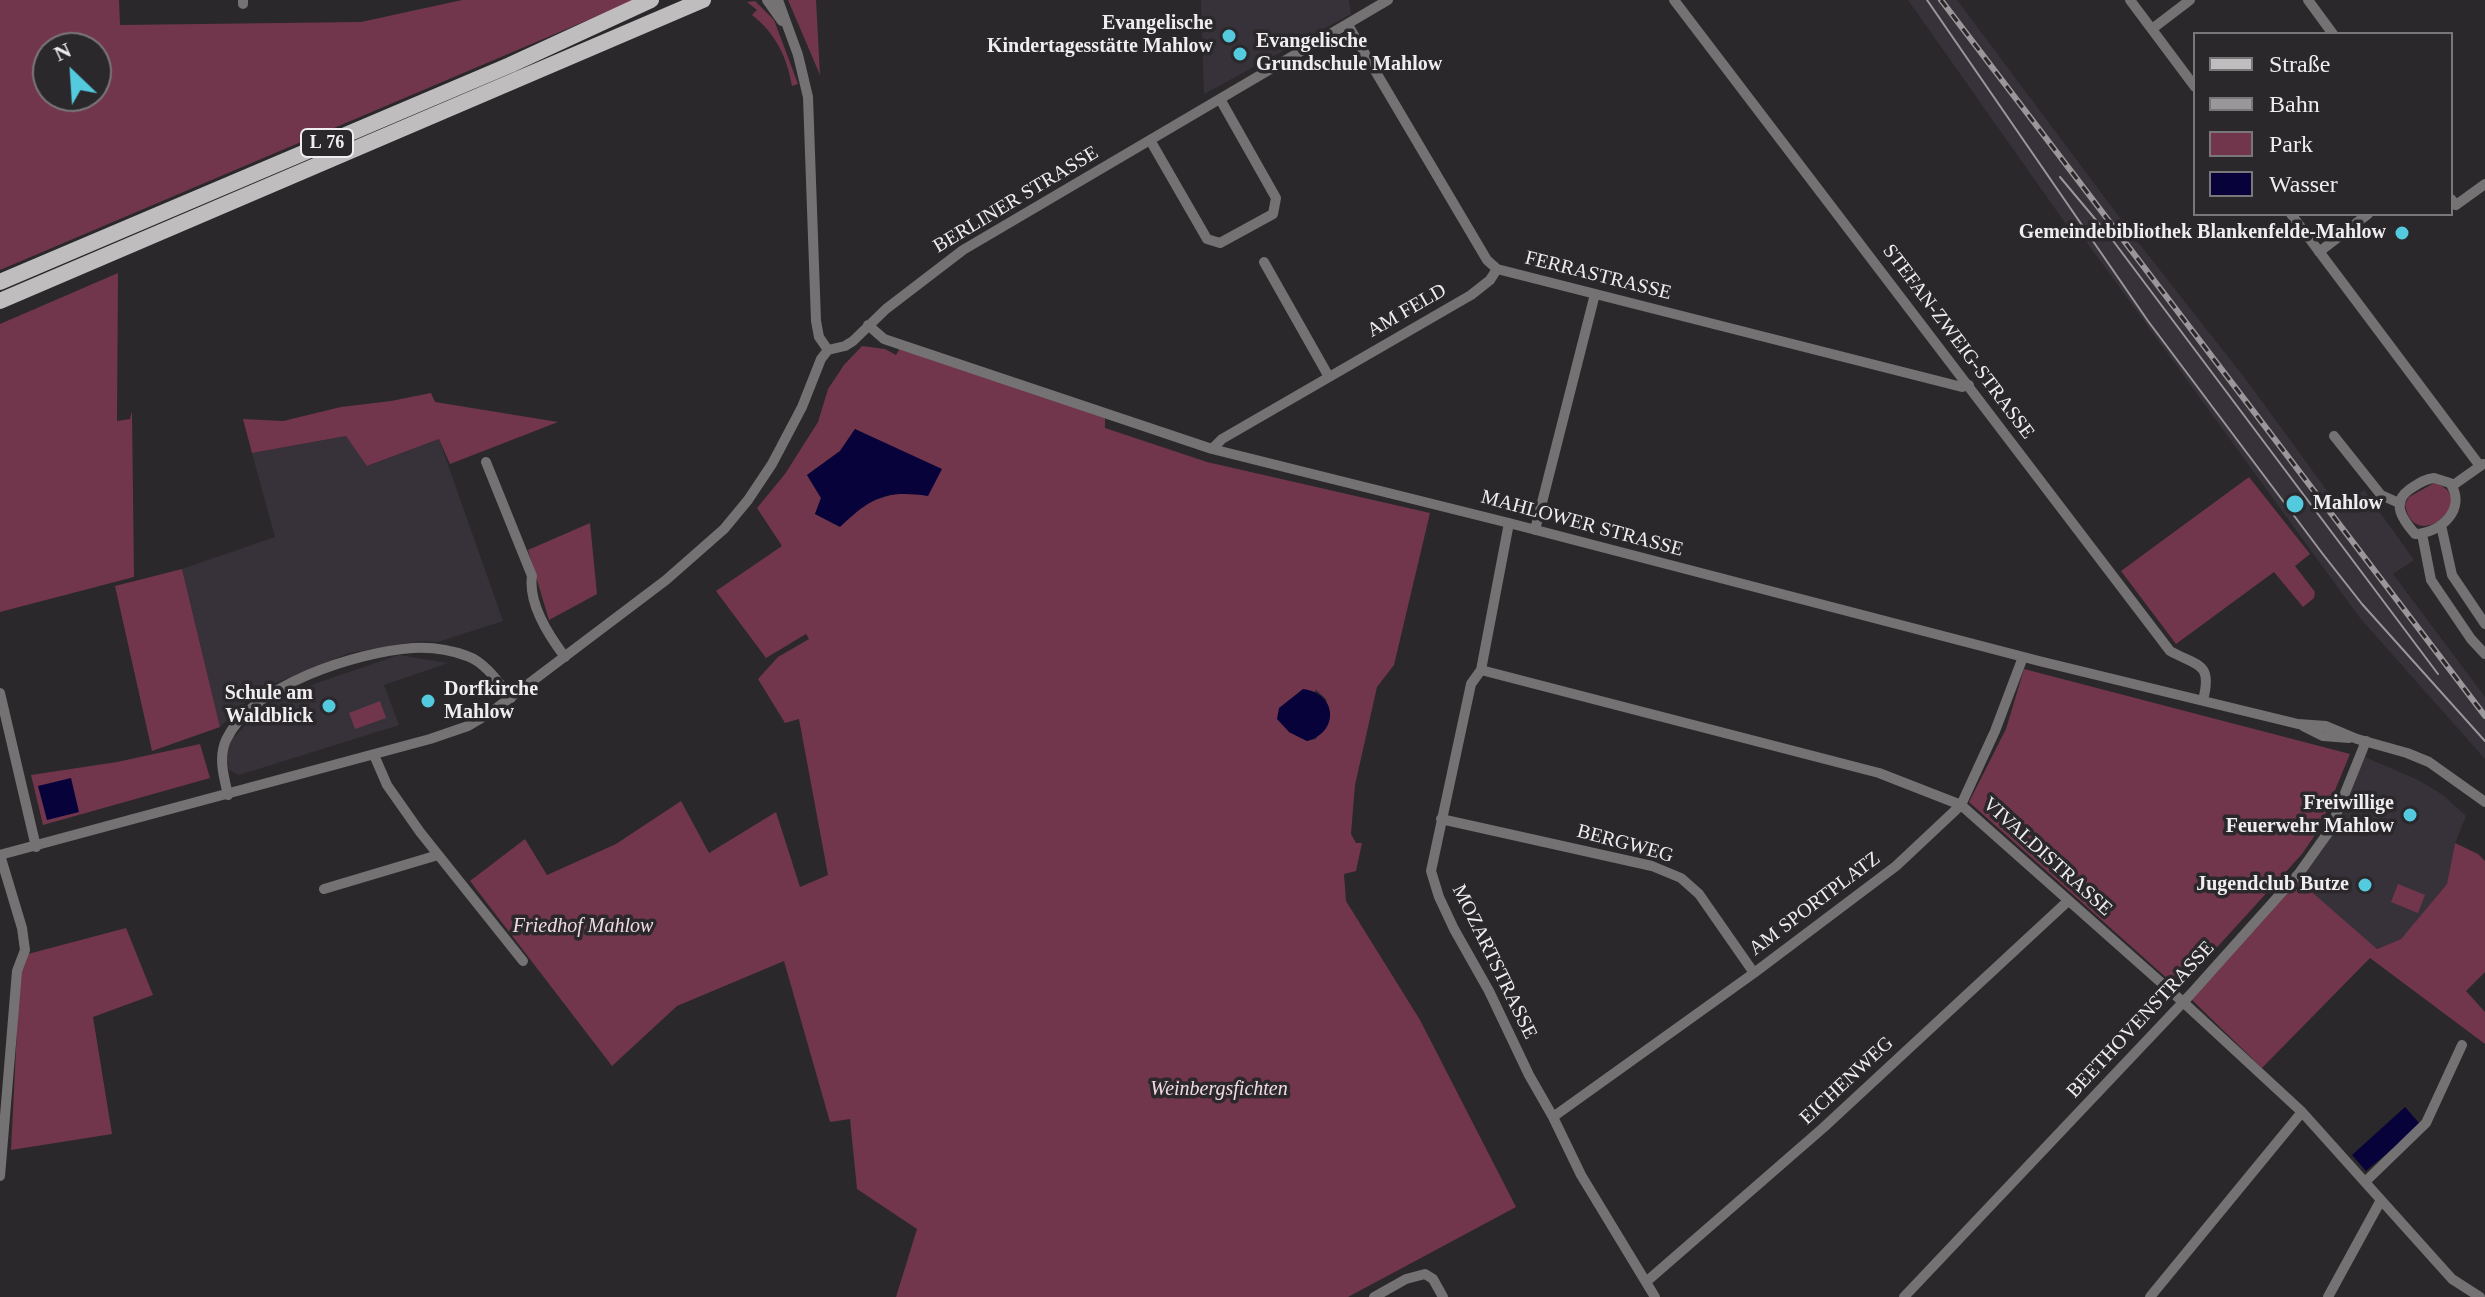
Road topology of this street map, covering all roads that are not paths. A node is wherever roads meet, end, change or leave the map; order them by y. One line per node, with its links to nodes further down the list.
1 (651, 0): 24 (main road, L 76)
2 (703, 0): 26 (main road, L 76)
3 (767, 0): 12 (street)
4 (778, 0): 12 (street)
5 (1388, 0): 10 (street, BERLINER STRASSE)
6 (1674, 0): 30 (street, STEFAN-ZWEIG-STRASSE)
7 (2130, 0): 11 (street)
8 (2190, 0): 11 (street)
9 (2308, 0): 13 (street)
10 (1348, 25): 15 (street, BERLINER STRASSE); 23 (street, FERRASTRASSE)
11 (2152, 29): 14 (street)
12 (788, 30): 28 (street)
13 (2332, 32)
14 (2193, 84)
15 (1220, 99): 16 (street, BERLINER STRASSE); 16 (street)
16 (1150, 140): 27 (street, BERLINER STRASSE)
17 (2485, 184): 18 (street)
18 (2453, 201)
19 (2292, 216): 21 (street)
20 (2365, 216): 21 (street)
21 (2319, 252): 34 (street)
22 (1264, 262): 29 (street)
23 (1497, 269): 25 (street, FERRASTRASSE); 29 (street, AM FELD)
24 (0, 282)
25 (1595, 294): 30 (street, FERRASTRASSE); 39 (street)
26 (0, 301)
27 (868, 325): 28 (street, BERLINER STRASSE); 32 (street, MAHLOWER STRASSE)
28 (828, 350): 43 (street)
29 (1329, 377): 32 (street, AM FELD)
30 (1969, 385): 48 (street, STEFAN-ZWEIG-STRASSE)
31 (2334, 436): 36 (street)
32 (1212, 449): 37 (street, MAHLOWER STRASSE)
33 (486, 462): 43 (street)
34 (2482, 464): 35 (street)
35 (2452, 486): 36 (street); 38 (street)
36 (2399, 503): 40 (street)
37 (1509, 523): 39 (street, MAHLOWER STRASSE); 45 (street, MOZARTSTRASSE)
38 (2441, 525): 40 (street); 41 (street)
39 (1535, 530): 44 (street, MAHLOWER STRASSE)
40 (2422, 534): 42 (street)
41 (2485, 624)
42 (2485, 654)
43 (565, 657): 47 (street)
44 (2023, 657): 48 (street, MAHLOWER STRASSE); 53 (street, AM SPORTPLATZ)
45 (1481, 670): 53 (street, VIVALDISTRASSE); 54 (street, MOZARTSTRASSE)
46 (0, 693): 55 (street)
47 (511, 698): 50 (street); 51 (street)
48 (2203, 700): 49 (street, MAHLOWER STRASSE)
49 (2362, 740): 52 (street, MAHLOWER STRASSE); 62 (street, BEETHOVENSTRASSE)
50 (374, 755): 51 (street); 57 (street)
51 (228, 795): 55 (street)
52 (2485, 802)
53 (1961, 805): 59 (street, VIVALDISTRASSE); 61 (street, AM SPORTPLATZ)
54 (1441, 819): 61 (street, BERGWEG); 65 (street, MOZARTSTRASSE)
55 (36, 847): 56 (street)
56 (0, 855): 66 (street)
57 (438, 855): 58 (street); 60 (street)
58 (324, 889)
59 (2068, 901): 62 (street, VIVALDISTRASSE); 69 (street, EICHENWEG)
60 (523, 961)
61 (1754, 973): 65 (street, AM SPORTPLATZ)
62 (2183, 1002): 64 (street, VIVALDISTRASSE); 73 (street, BEETHOVENSTRASSE)
63 (2462, 1045): 67 (street)
64 (2302, 1112): 67 (street, VIVALDISTRASSE); 74 (street)
65 (1553, 1117): 69 (street, MOZARTSTRASSE)
66 (0, 1176)
67 (2365, 1182): 68 (street, VIVALDISTRASSE)
68 (2381, 1200): 75 (street); 76 (street, VIVALDISTRASSE)
69 (1646, 1282): 72 (street, MOZARTSTRASSE)
70 (1374, 1297): 71 (street)
71 (1443, 1297)
72 (1655, 1297)
73 (1904, 1297)
74 (2150, 1297)
75 (2328, 1297)
76 (2480, 1297)

